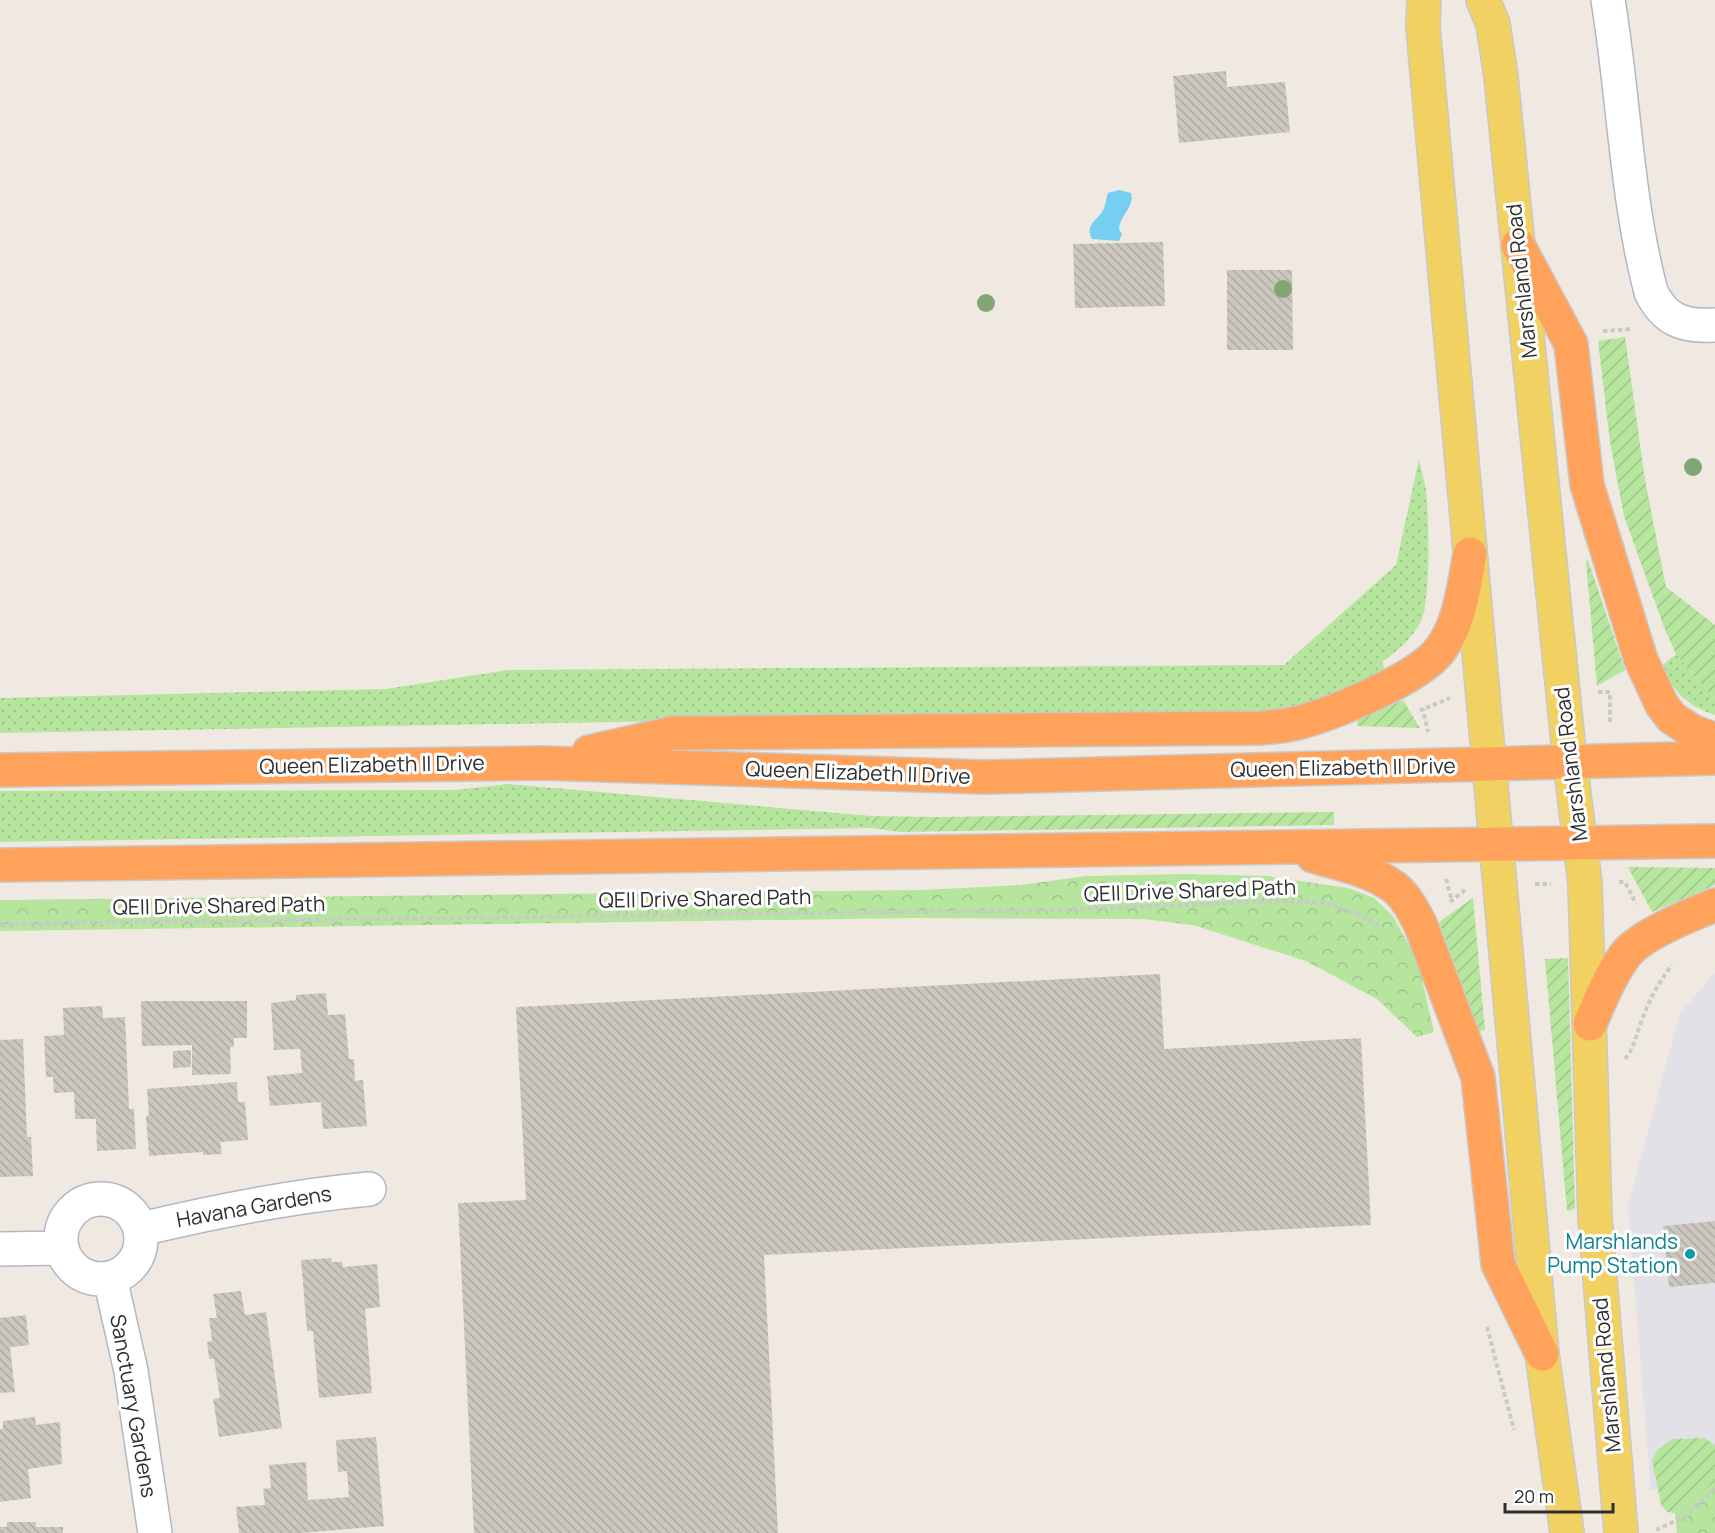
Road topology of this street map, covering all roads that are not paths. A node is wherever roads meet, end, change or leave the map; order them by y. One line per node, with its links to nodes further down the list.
1 (1424, 0): 6 (main road)
2 (1483, 0): 4 (main road, Marshland Road)
3 (1608, 0): 5 (street)
4 (1518, 245): 7 (highway); 9 (main road, Marshland Road)
5 (1715, 325)
6 (1470, 554): 10 (highway); 11 (main road)
7 (1715, 740)
8 (1715, 758): 9 (highway, Queen Elizabeth II Drive)
9 (1570, 762): 11 (highway, Queen Elizabeth II Drive); 15 (main road, Marshland Road)
10 (543, 763): 11 (highway, Queen Elizabeth II Drive); 12 (highway, Queen Elizabeth II Drive)
11 (1490, 764): 14 (main road)
12 (0, 770)
13 (1715, 841): 15 (highway)
14 (1497, 843): 15 (highway); 16 (highway); 25 (main road)
15 (1580, 843): 19 (main road, Marshland Road)
16 (1280, 847): 17 (highway); 25 (highway)
17 (0, 865)
18 (1715, 905): 19 (highway)
19 (1590, 1024): 28 (main road, Marshland Road)
20 (369, 1189): 21 (street, Havana Gardens)
21 (141, 1229): 22 (street); 24 (street)
22 (62, 1248): 23 (street); 24 (street)
23 (0, 1249)
24 (110, 1278): 26 (street, Sanctuary Gardens)
25 (1542, 1354): 27 (main road)
26 (155, 1533)
27 (1567, 1533)
28 (1621, 1533)

